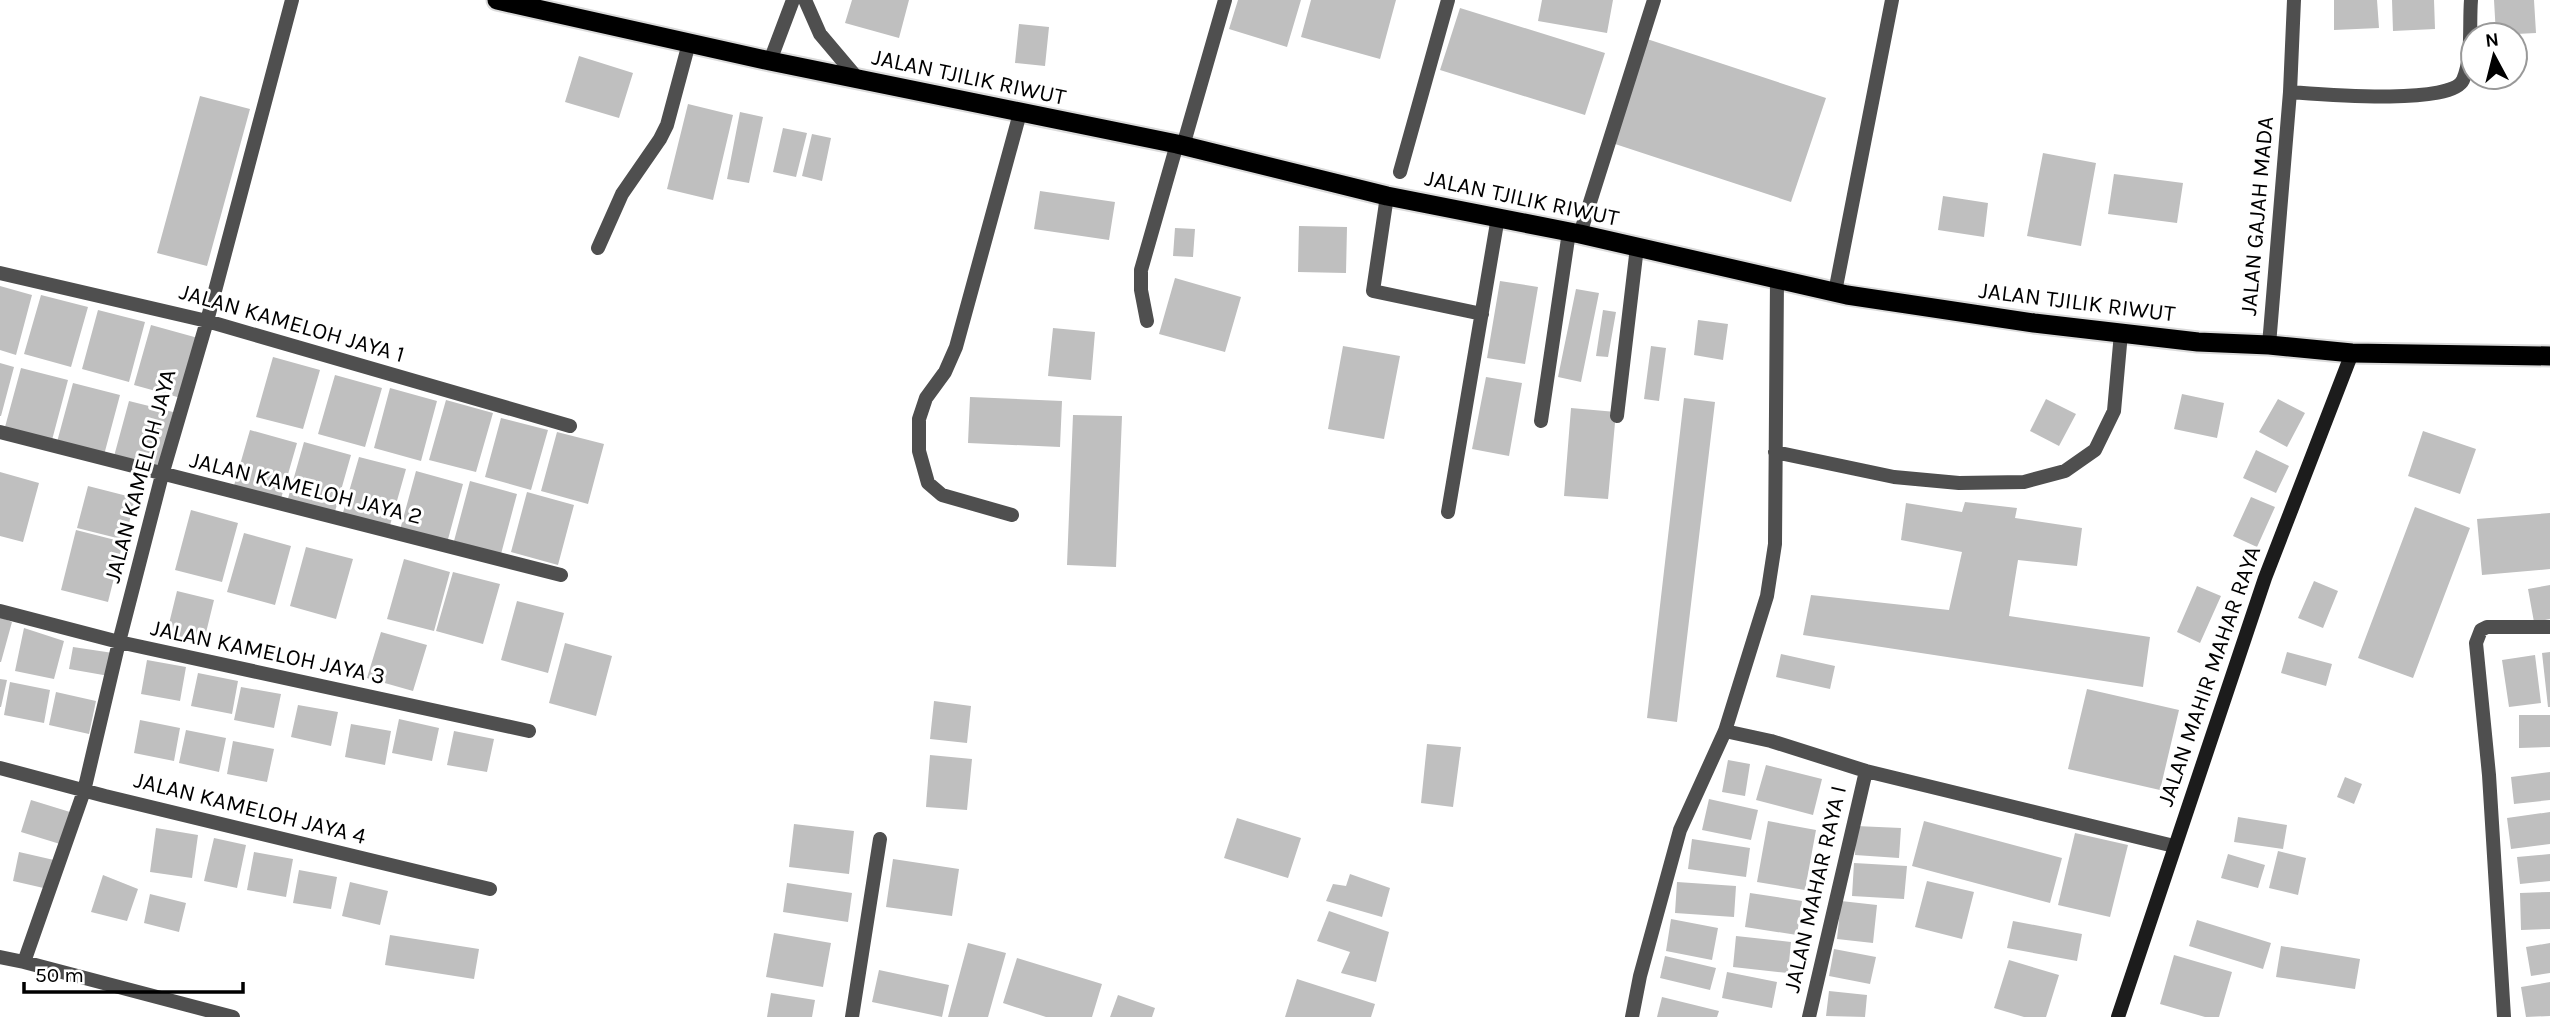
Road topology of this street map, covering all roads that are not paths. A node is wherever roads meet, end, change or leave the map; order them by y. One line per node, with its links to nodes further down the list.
1 (292, 0): 27 (street, JALAN KAMELOH JAYA)
2 (497, 0): 11 (highway, JALAN TJILIK RIWUT)
3 (793, 0): 12 (street)
4 (805, 0): 13 (street)
5 (1225, 0): 16 (street)
6 (1448, 0): 17 (street)
7 (1654, 0): 20 (street)
8 (1892, 0): 25 (street)
9 (2294, 0): 14 (street, JALAN GAJAH MADA)
10 (2470, 0): 14 (street, JALAN GAJAH MADA)
11 (689, 43): 12 (highway, JALAN TJILIK RIWUT); 22 (street)
12 (770, 61): 13 (highway, JALAN TJILIK RIWUT)
13 (858, 79): 15 (highway, JALAN TJILIK RIWUT)
14 (2290, 92): 30 (street, JALAN GAJAH MADA)
15 (1020, 113): 16 (highway, JALAN TJILIK RIWUT); 40 (street)
16 (1180, 145): 18 (highway, JALAN TJILIK RIWUT); 28 (street)
17 (1400, 172)
18 (1387, 196): 19 (highway, JALAN TJILIK RIWUT); 26 (street)
19 (1498, 217): 20 (highway, JALAN TJILIK RIWUT); 26 (street)
20 (1575, 233): 21 (highway, JALAN TJILIK RIWUT); 34 (street)
21 (1637, 247): 24 (highway, JALAN TJILIK RIWUT); 33 (street)
22 (598, 248)
23 (0, 273): 27 (street, JALAN KAMELOH JAYA 1)
24 (1777, 278): 25 (highway, JALAN TJILIK RIWUT); 37 (street)
25 (1835, 292): 29 (highway, JALAN TJILIK RIWUT)
26 (1482, 314): 39 (street)
27 (207, 321): 35 (street, JALAN KAMELOH JAYA 1); 38 (street, JALAN KAMELOH JAYA)
28 (1147, 321)
29 (2122, 333): 30 (highway, JALAN TJILIK RIWUT); 37 (street)
30 (2269, 345): 31 (highway, JALAN TJILIK RIWUT)
31 (2352, 352): 32 (highway, JALAN TJILIK RIWUT); 51 (main road, JALAN MAHIR MAHAR RAYA)
32 (2550, 356)
33 (1617, 416)
34 (1541, 421)
35 (570, 426)
36 (0, 432): 38 (street, JALAN KAMELOH JAYA 2)
37 (1775, 452): 46 (street)
38 (162, 475): 41 (street, JALAN KAMELOH JAYA 2); 44 (street, JALAN KAMELOH JAYA)
39 (1448, 512)
40 (1012, 515)
41 (561, 575)
42 (0, 611): 44 (street, JALAN KAMELOH JAYA 3)
43 (2550, 627): 60 (street)
44 (118, 642): 45 (street, JALAN KAMELOH JAYA 3); 49 (street, JALAN KAMELOH JAYA)
45 (528, 731)
46 (1725, 731): 48 (street); 57 (street)
47 (0, 768): 49 (street, JALAN KAMELOH JAYA 4)
48 (1866, 771): 51 (street); 58 (street, JALAN MAHAR RAYA I)
49 (84, 791): 52 (street, JALAN KAMELOH JAYA 4); 54 (street, JALAN KAMELOH JAYA)
50 (880, 839): 56 (street)
51 (2174, 846): 59 (main road, JALAN MAHIR MAHAR RAYA)
52 (490, 889)
53 (0, 957): 54 (street)
54 (24, 962): 55 (street)
55 (233, 1017)
56 (852, 1017)
57 (1632, 1017)
58 (1809, 1017)
59 (2118, 1017)
60 (2504, 1017)

